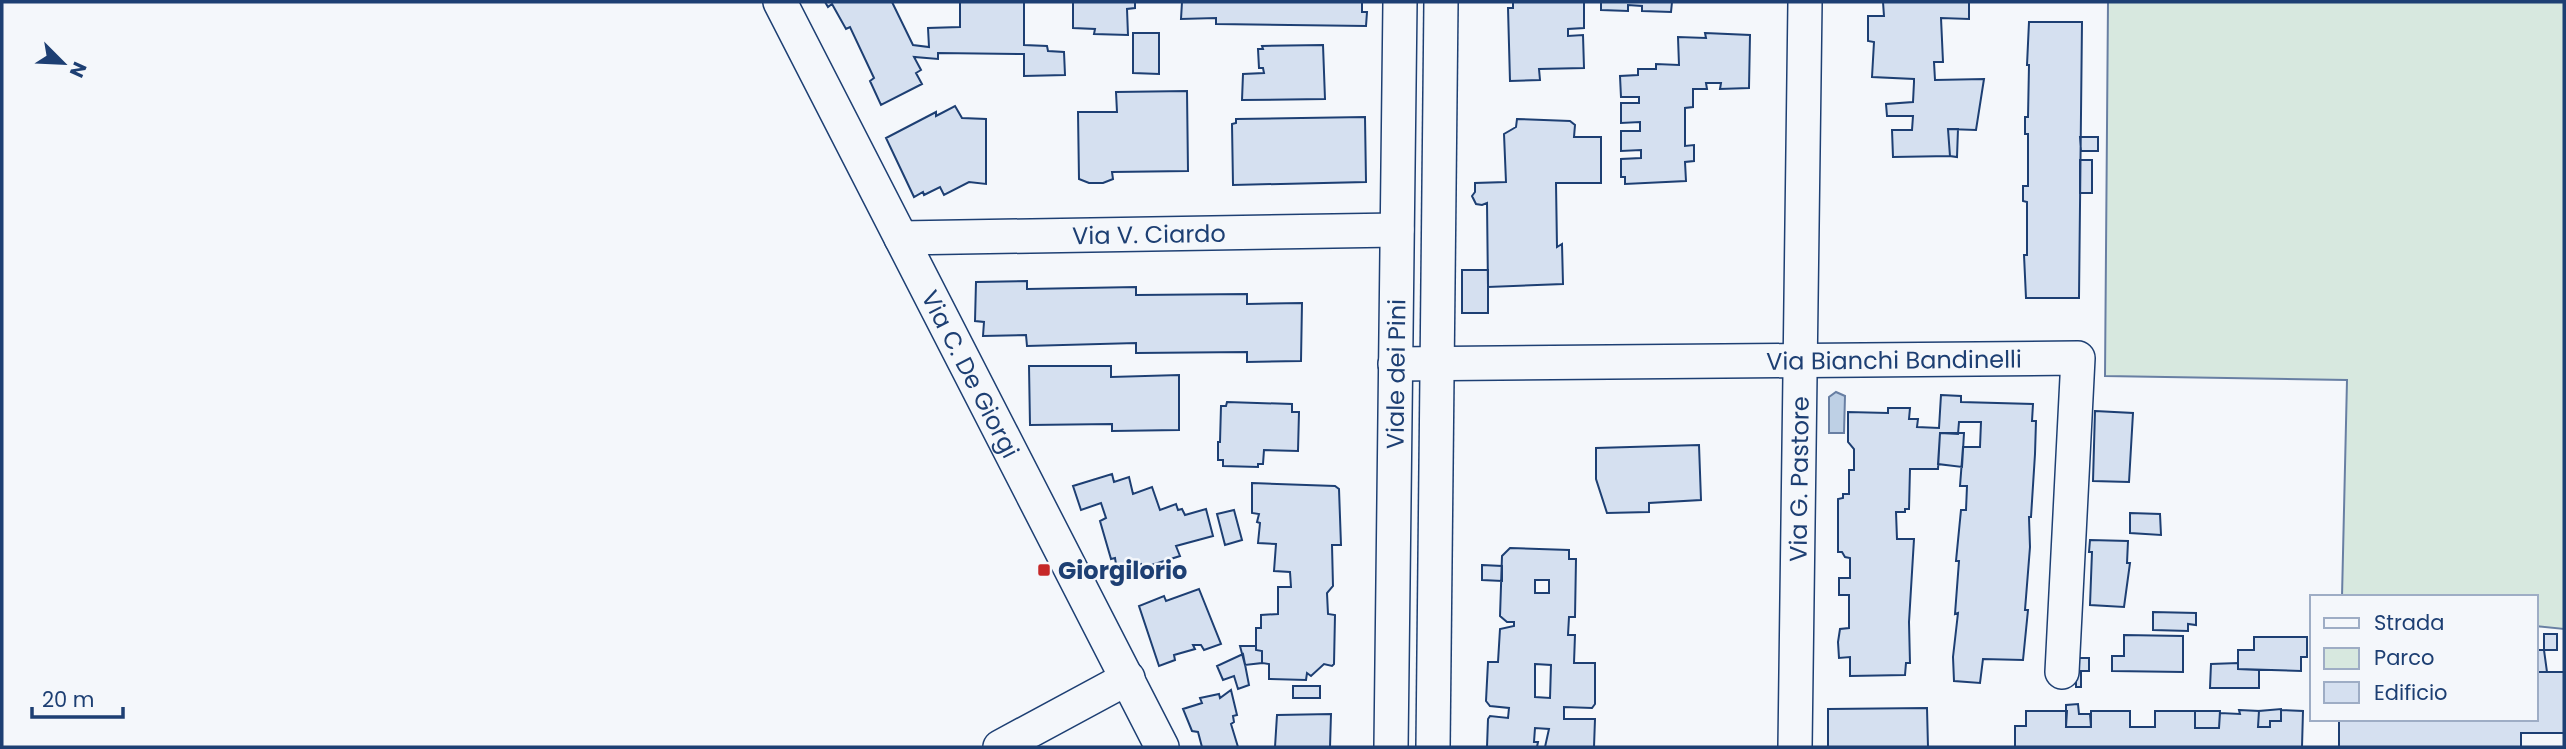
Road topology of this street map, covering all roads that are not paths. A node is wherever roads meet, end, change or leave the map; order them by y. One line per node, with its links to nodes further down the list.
1 (780, 2): 6 (street, Via C. De Giorgi)
2 (1400, 2): 5 (street, Viale dei Pini)
3 (1441, 2): 9 (street, Viale dei Pini)
4 (1805, 2): 7 (street, Via G. Pastore)
5 (1397, 230): 6 (street, Via V. Ciardo); 8 (street, Viale dei Pini)
6 (901, 238): 11 (street, Via C. De Giorgi)
7 (1801, 359): 9 (street, Via Bianchi Bandinelli); 10 (street, Via Bianchi Bandinelli); 16 (street, Via G. Pastore)
8 (1395, 364): 9 (street, Via Bianchi Bandinelli); 14 (street, Viale dei Pini)
9 (1437, 364): 15 (street, Viale dei Pini)
10 (2062, 673)
11 (1128, 678): 12 (street); 13 (street, Via C. De Giorgi)
12 (1000, 747)
13 (1163, 747)
14 (1391, 747)
15 (1433, 747)
16 (1795, 747)

